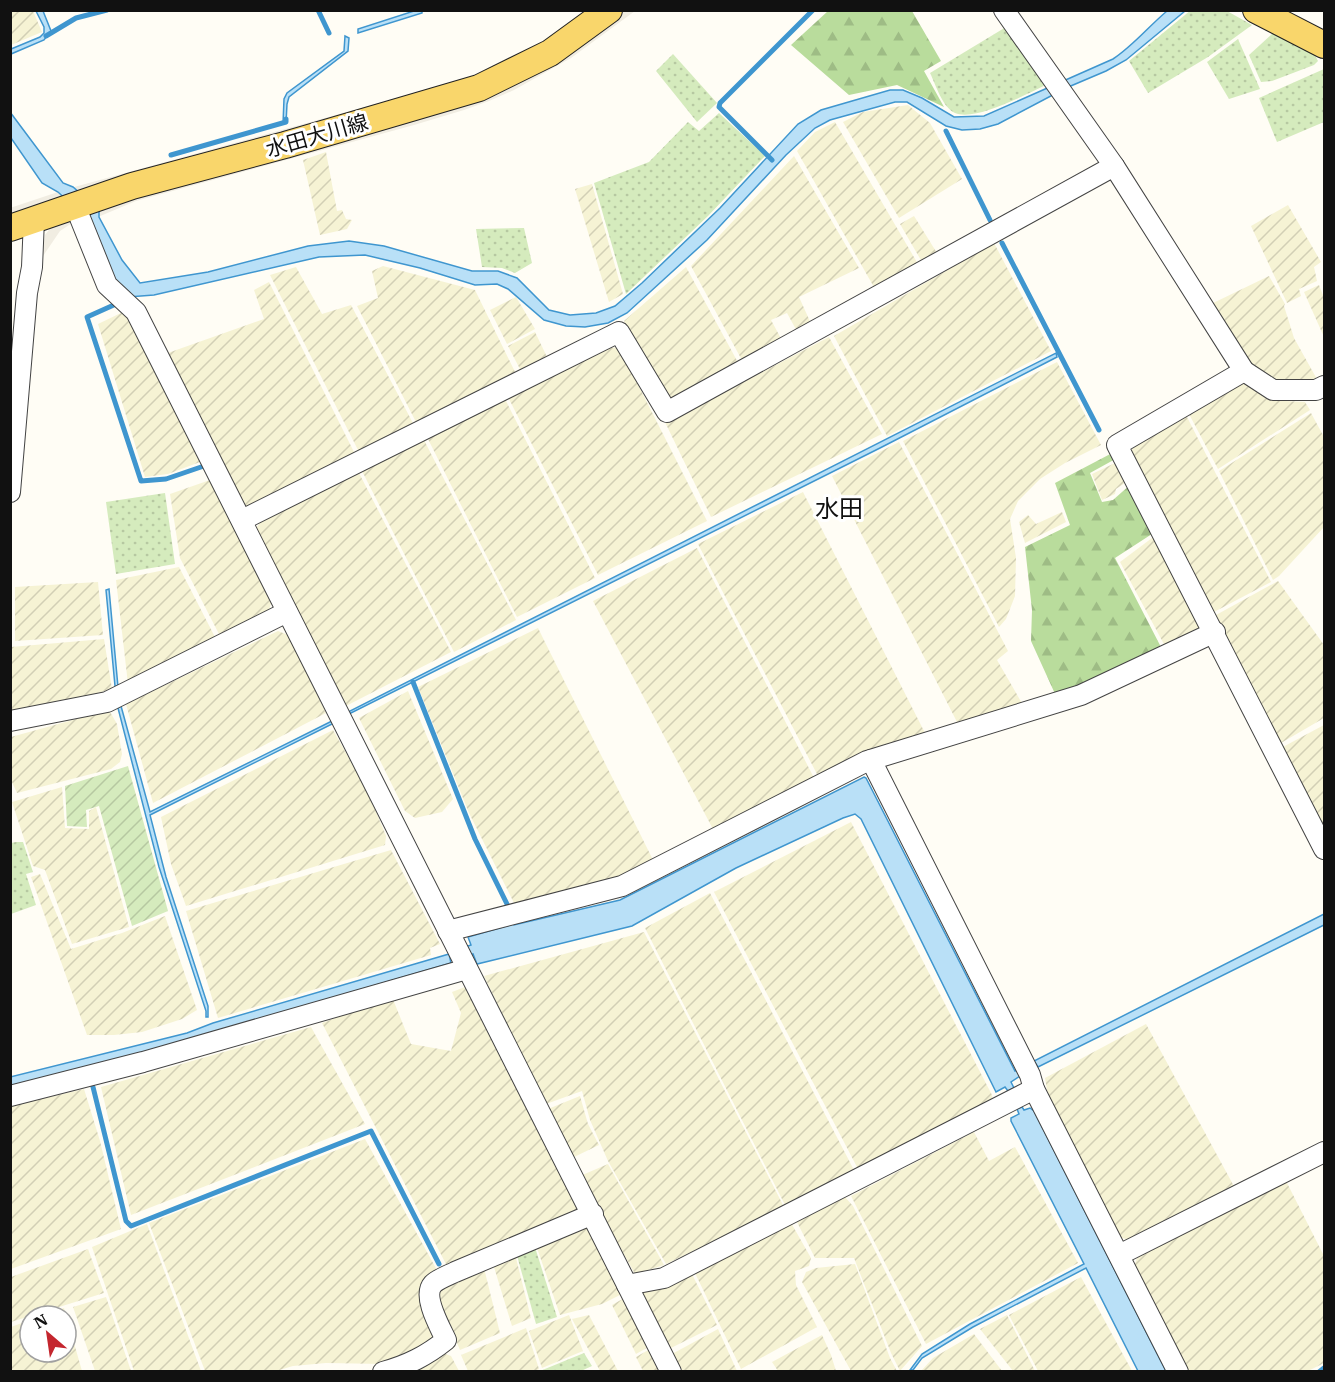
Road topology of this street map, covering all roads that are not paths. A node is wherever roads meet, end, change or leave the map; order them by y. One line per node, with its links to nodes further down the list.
1 (609, 10): 7 (main road, 水田大川線)
2 (1004, 10): 5 (street)
3 (1256, 10): 4 (main road)
4 (1324, 45)
5 (1114, 166): 8 (street); 11 (street)
6 (80, 218): 11 (street)
7 (22, 224): 10 (street)
8 (1244, 371): 9 (street); 13 (street)
9 (1324, 386)
10 (10, 492)
11 (242, 520): 12 (street)
12 (287, 612): 14 (street); 17 (street)
13 (1215, 632): 15 (street); 16 (street)
14 (10, 721)
15 (871, 760): 17 (street); 19 (street)
16 (1324, 849)
17 (448, 931): 18 (street)
18 (467, 969): 20 (street); 22 (street)
19 (1034, 1089): 23 (street); 24 (street)
20 (10, 1096)
21 (1324, 1152): 23 (street)
22 (593, 1214): 24 (street); 25 (street)
23 (1119, 1255): 27 (street)
24 (627, 1286): 26 (street)
25 (383, 1371)
26 (671, 1371)
27 (1178, 1371)

